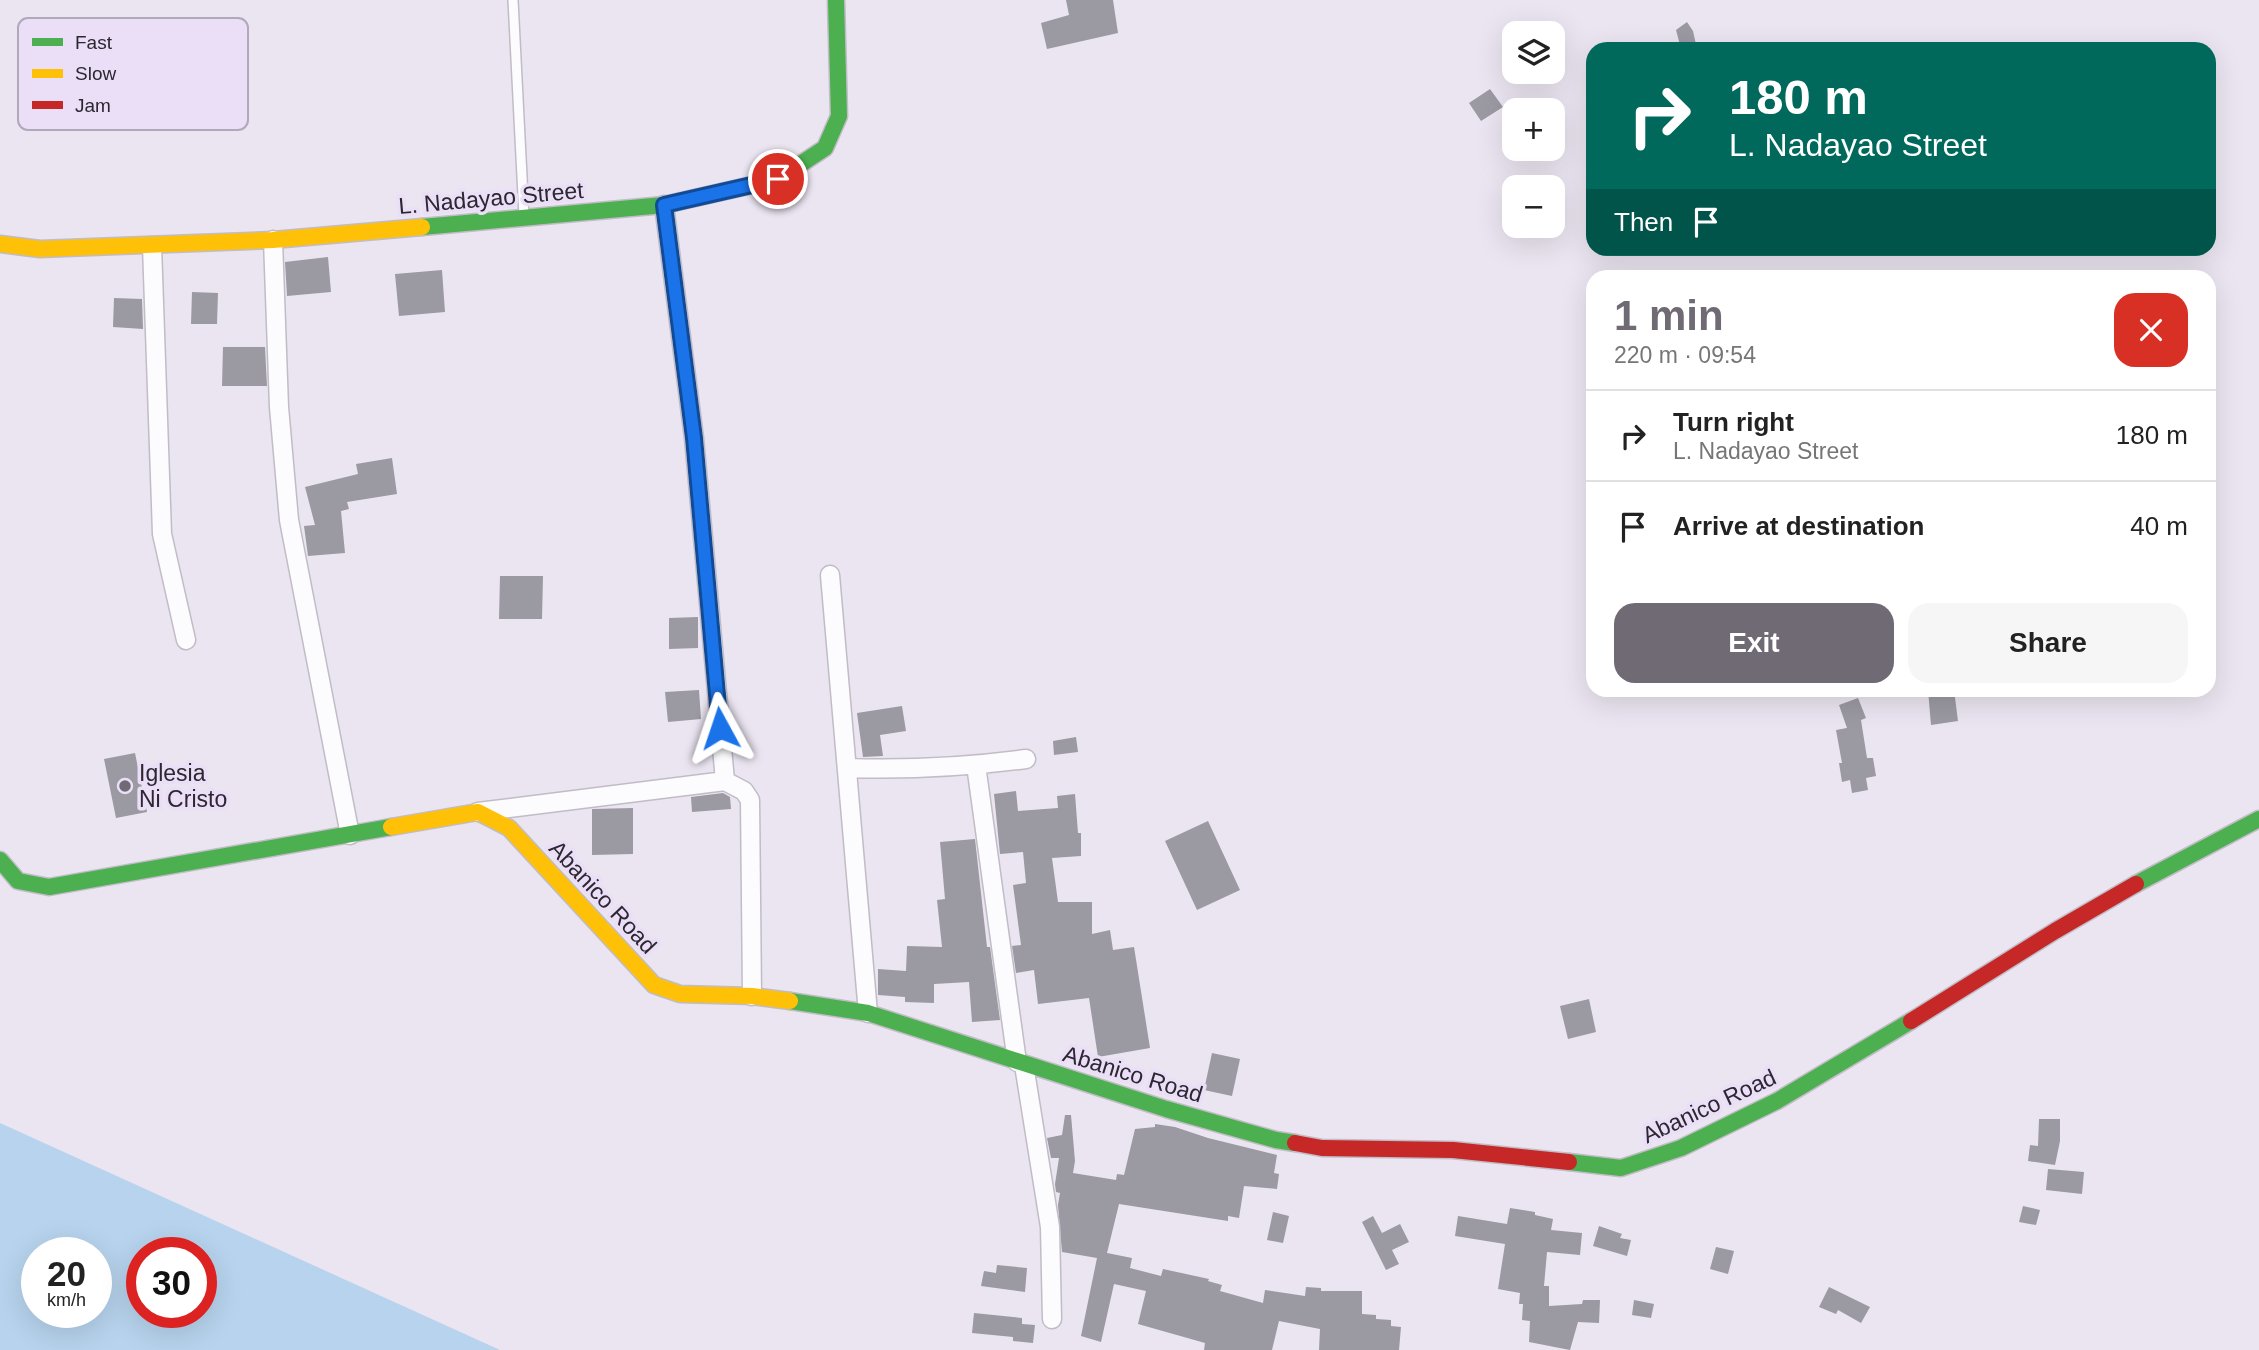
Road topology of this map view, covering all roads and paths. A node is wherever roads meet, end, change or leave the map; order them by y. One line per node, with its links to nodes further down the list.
1 (513, 0): 4 (lane)
2 (836, 0): 3 (street, L. Nadayao Street)
3 (664, 205): 4 (street, L. Nadayao Street); 13 (street)
4 (524, 218): 5 (street, L. Nadayao Street)
5 (273, 240): 7 (street, L. Nadayao Street); 16 (street)
6 (0, 244): 7 (street, L. Nadayao Street)
7 (152, 246): 9 (street)
8 (830, 575): 12 (street)
9 (186, 640)
10 (1026, 759): 11 (street)
11 (976, 765): 12 (street); 20 (street)
12 (847, 768): 19 (street)
13 (725, 781): 14 (street); 18 (street)
14 (478, 812): 16 (street); 18 (street, Abanico Road)
15 (2259, 819): 20 (street, Abanico Road)
16 (350, 835): 17 (street)
17 (0, 860)
18 (752, 996): 19 (street, Abanico Road)
19 (869, 1013): 20 (street, Abanico Road)
20 (1021, 1064): 21 (street)
21 (1052, 1319)

